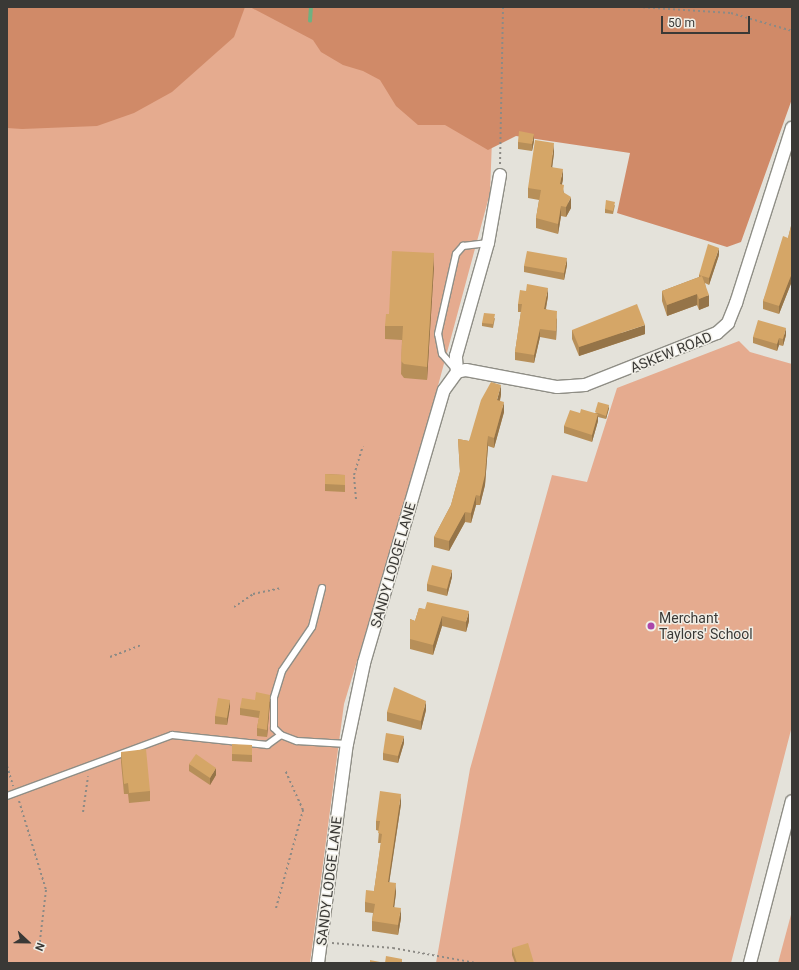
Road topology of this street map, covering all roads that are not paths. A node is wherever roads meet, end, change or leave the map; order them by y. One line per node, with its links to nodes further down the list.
1 (792, 128): 4 (street, ASKEW ROAD)
2 (500, 173): 3 (street)
3 (488, 243): 4 (street); 4 (lane)
4 (457, 372): 7 (street, SANDY LODGE LANE)
5 (322, 588): 6 (lane)
6 (281, 735): 7 (lane); 8 (lane)
7 (347, 744): 10 (street, SANDY LODGE LANE)
8 (7, 796)
9 (792, 801): 11 (street)
10 (318, 963)
11 (750, 963)

